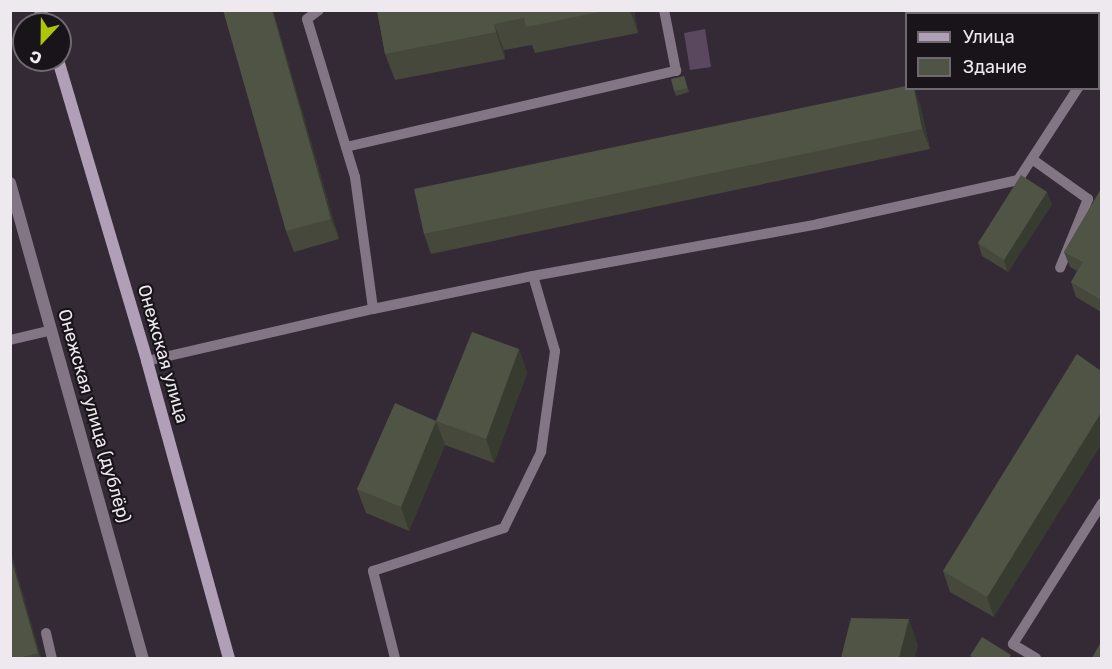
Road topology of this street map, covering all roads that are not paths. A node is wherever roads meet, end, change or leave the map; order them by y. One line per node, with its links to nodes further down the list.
1 (319, 10): 5 (lane)
2 (664, 10): 5 (lane)
3 (62, 72): 13 (main road, Онежская улица)
4 (1077, 90): 6 (lane)
5 (346, 147): 10 (lane)
6 (1032, 159): 8 (lane); 9 (lane)
7 (10, 183): 11 (street, Онежская улица (дублёр))
8 (1060, 268)
9 (533, 276): 10 (lane); 19 (lane)
10 (373, 309): 13 (lane)
11 (52, 330): 12 (lane); 17 (street, Онежская улица (дублёр))
12 (10, 340)
13 (147, 362): 18 (main road, Онежская улица)
14 (1101, 503): 20 (lane)
15 (46, 633): 16 (lane)
16 (52, 658)
17 (143, 658)
18 (229, 658)
19 (395, 658)
20 (1036, 658)

